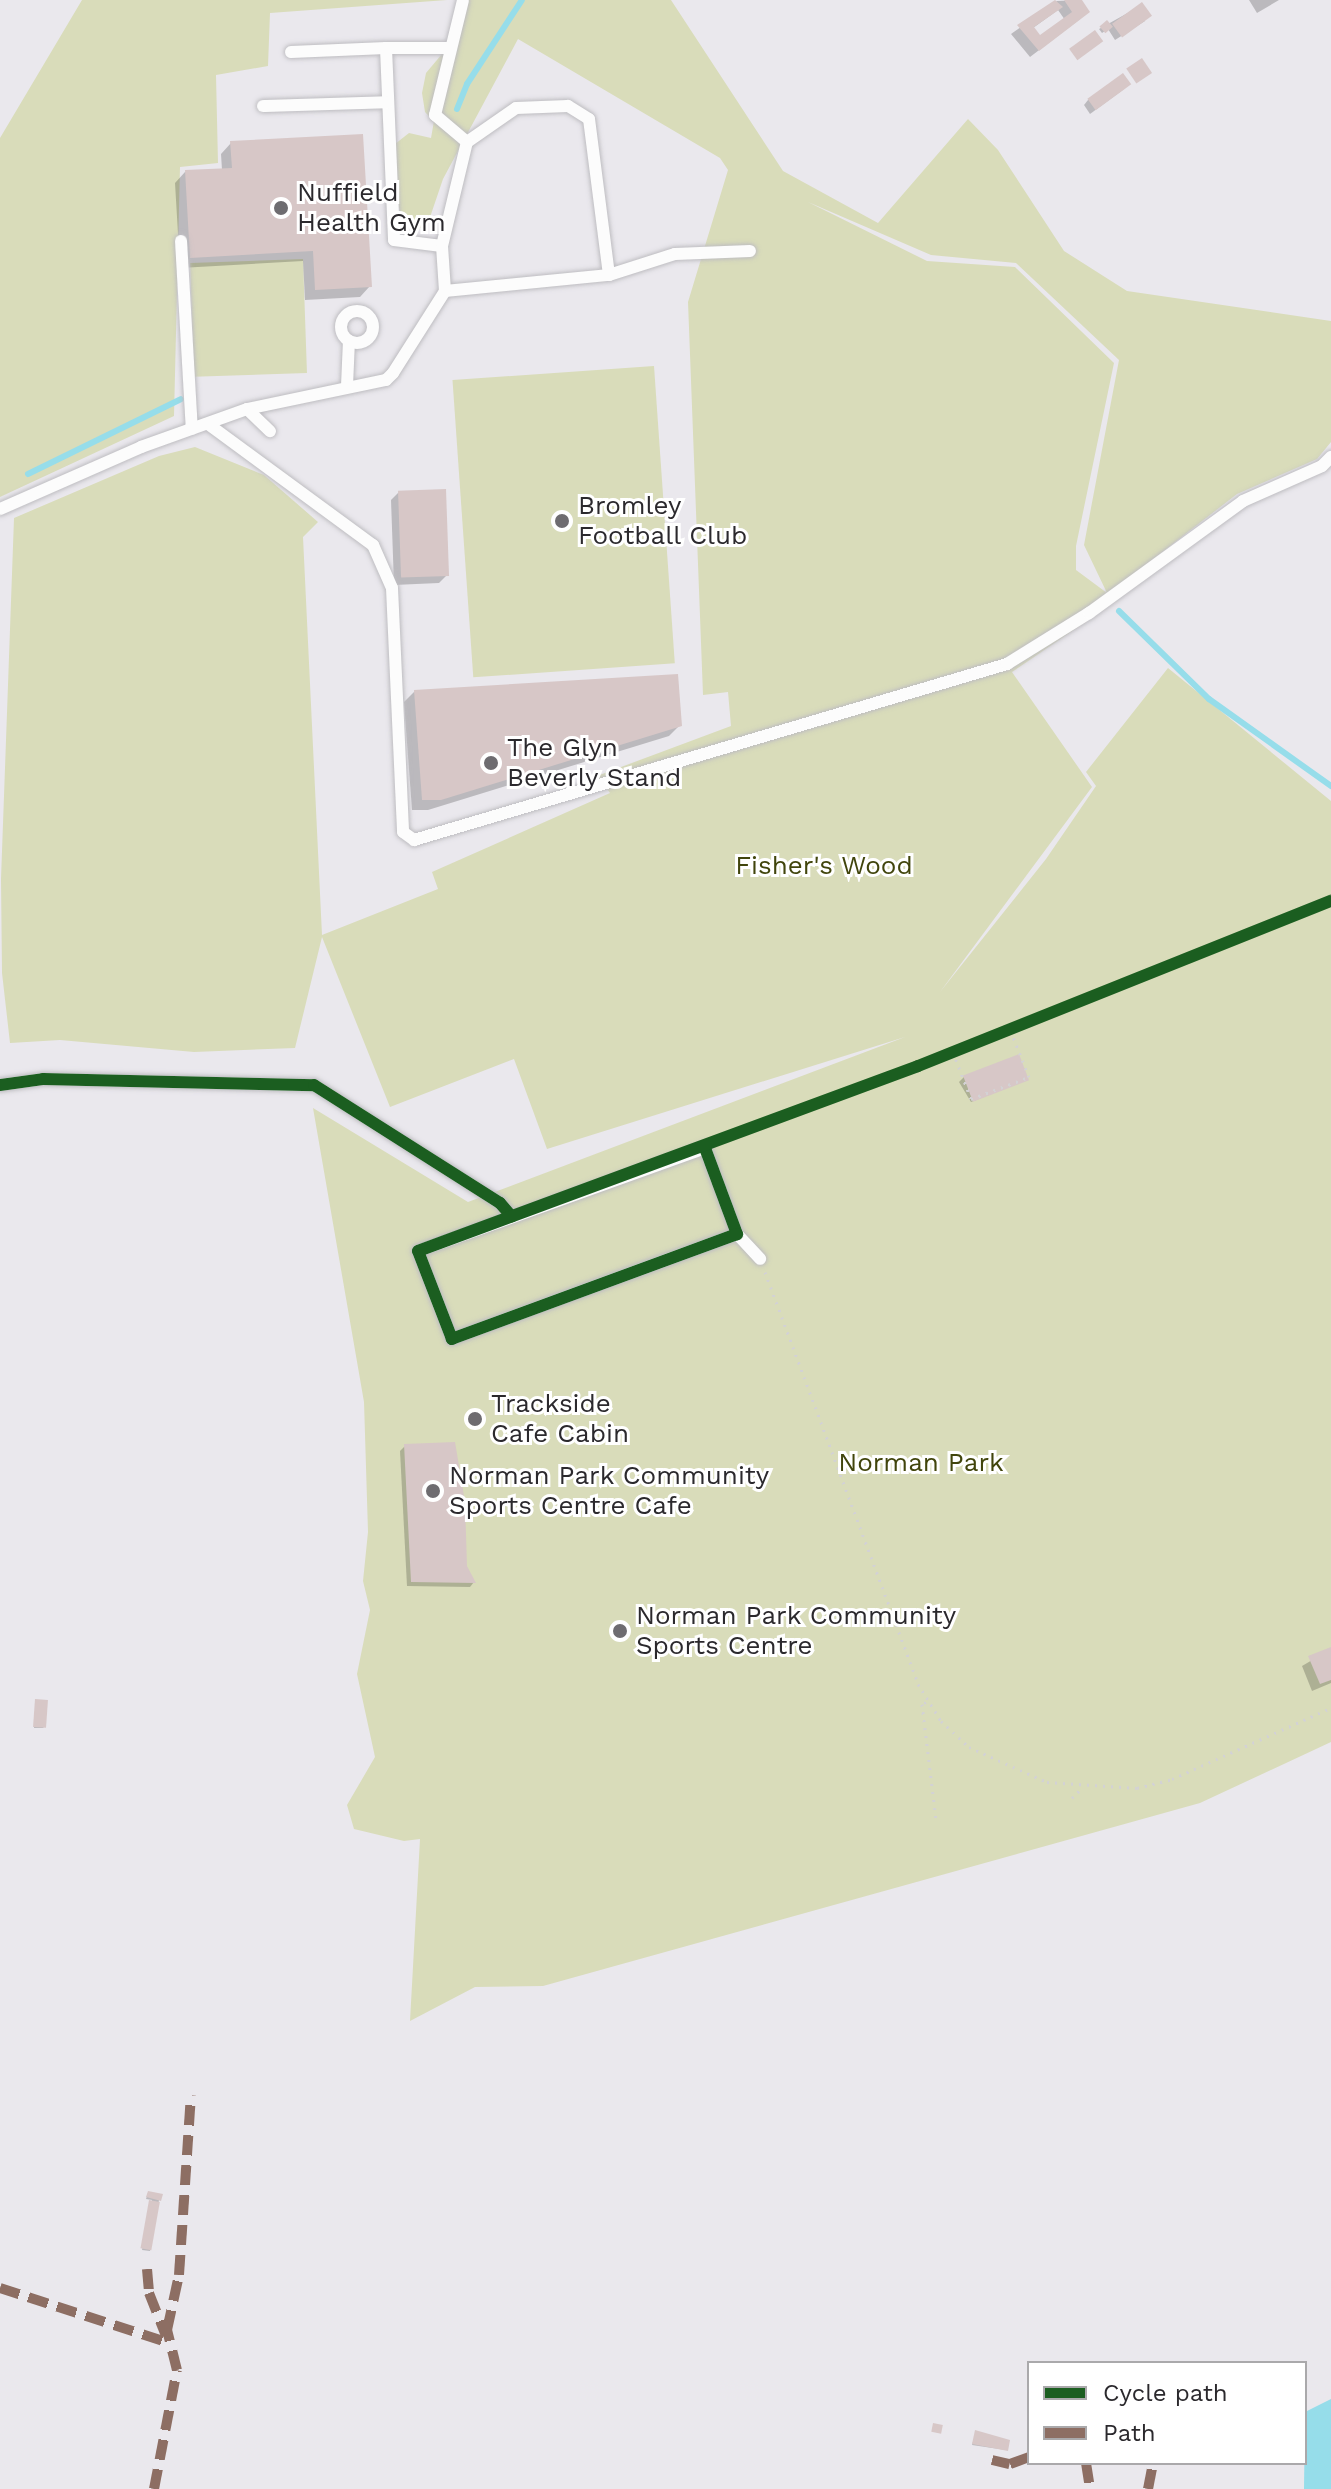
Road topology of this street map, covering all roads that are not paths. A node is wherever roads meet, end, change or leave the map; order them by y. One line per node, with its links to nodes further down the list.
1 (463, 0): 3 (lane)
2 (386, 48): 3 (lane); 4 (lane); 5 (lane)
3 (450, 48): 7 (lane)
4 (291, 52)
5 (388, 102): 6 (lane); 9 (lane)
6 (263, 106)
7 (467, 142): 9 (lane); 11 (lane)
8 (181, 241): 17 (lane)
9 (442, 246): 12 (lane)
10 (750, 251): 11 (lane)
11 (609, 275): 12 (lane)
12 (445, 291): 14 (lane)
13 (349, 341): 14 (lane)
14 (347, 386): 15 (lane)
15 (247, 409): 16 (lane); 18 (lane)
16 (208, 424): 17 (lane); 19 (lane)
17 (192, 429): 20 (lane)
18 (270, 431)
19 (1331, 457)
20 (0, 509)
21 (0, 1085): 22 (lane)
22 (512, 1217): 23 (lane); 23 (lane)
23 (737, 1234): 24 (lane)
24 (760, 1259)

